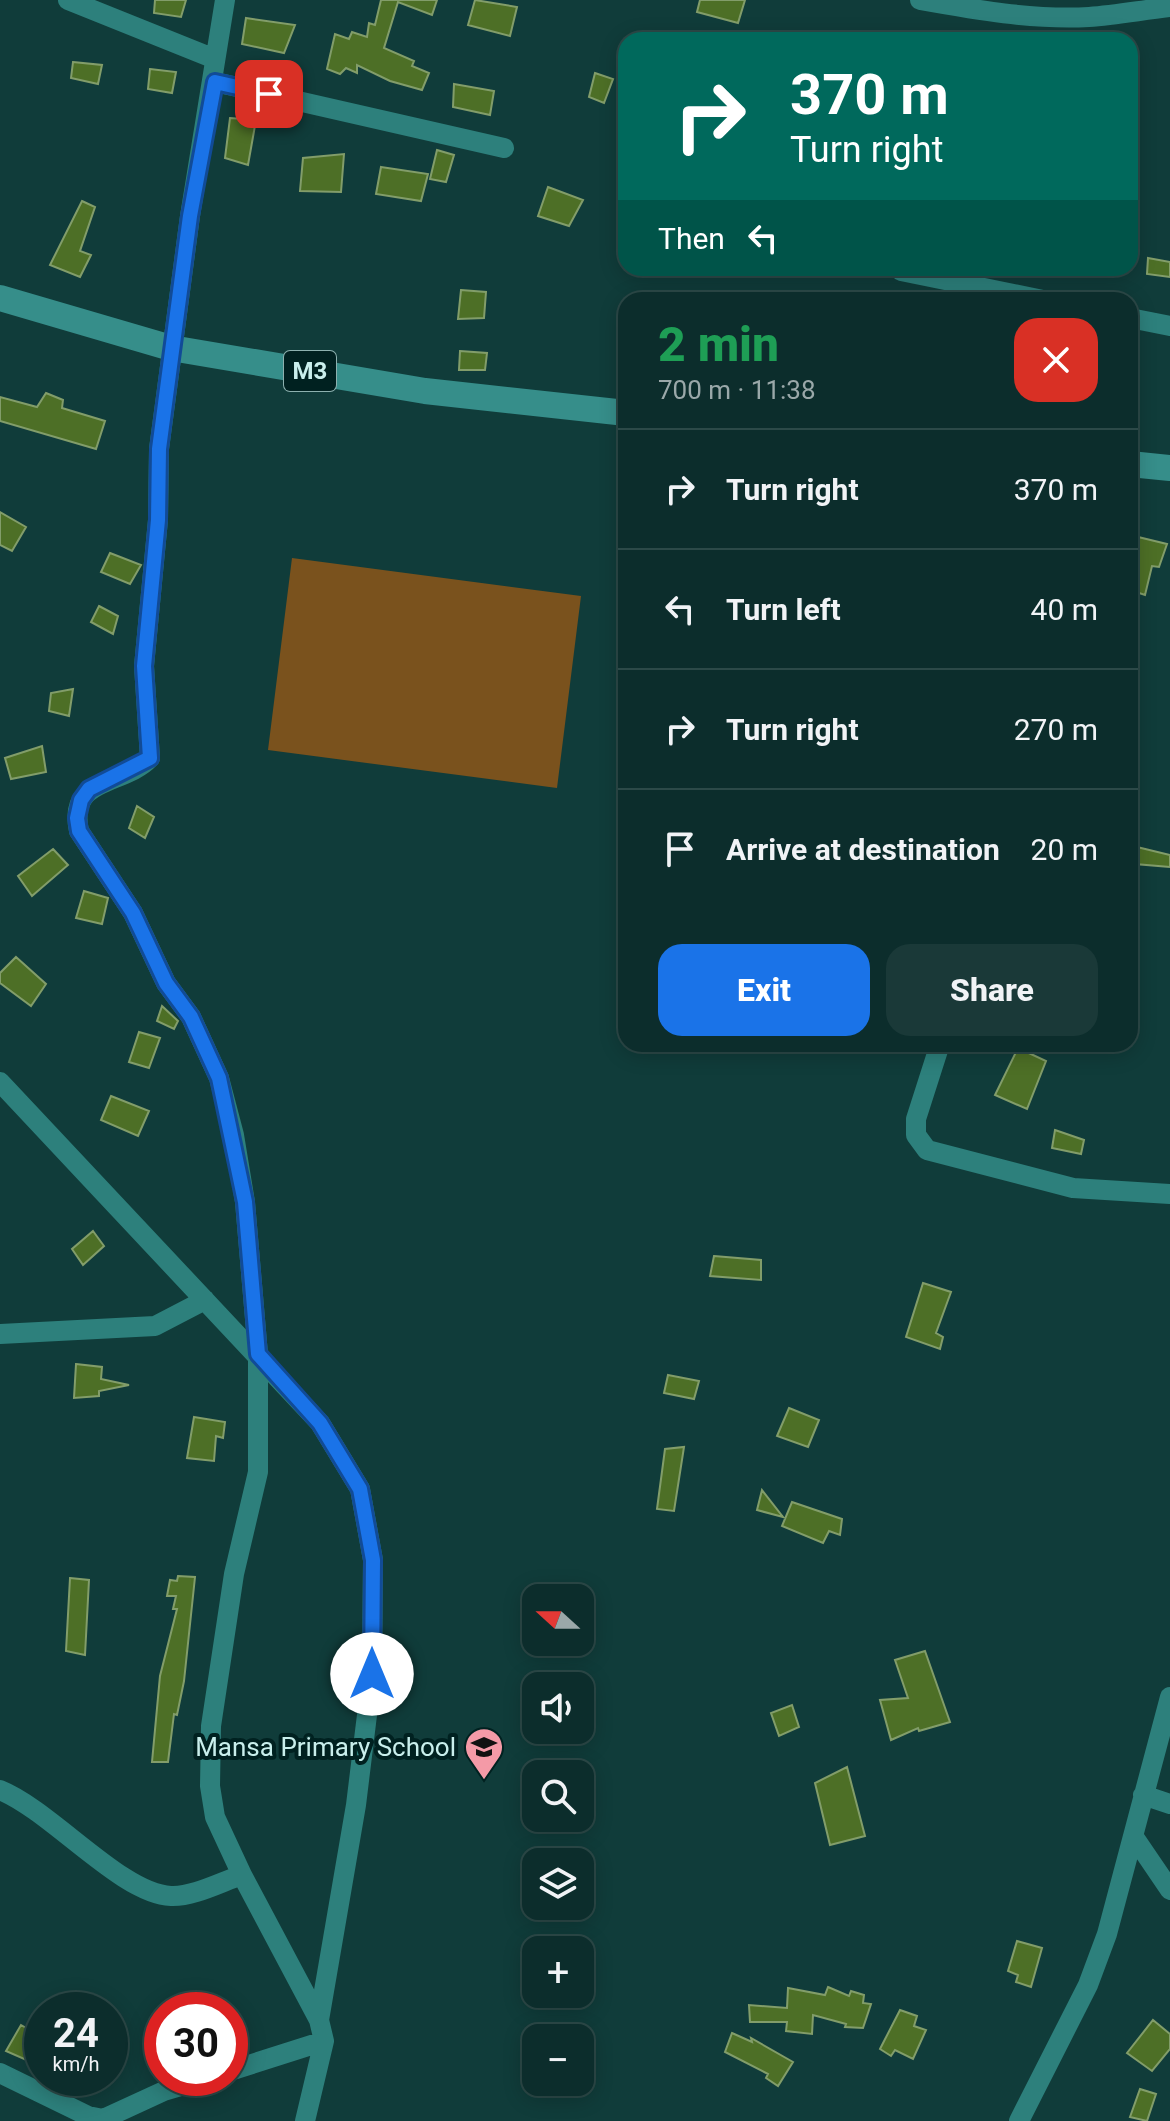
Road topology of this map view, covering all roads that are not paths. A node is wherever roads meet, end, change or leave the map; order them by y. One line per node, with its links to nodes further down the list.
1 (68, 0): 6 (street)
2 (225, 0): 6 (street)
3 (920, 0): 4 (street)
4 (1134, 6): 5 (street)
5 (1170, 7)
6 (215, 59): 7 (street)
7 (215, 82): 8 (street); 14 (street)
8 (504, 148)
9 (925, 276): 10 (street)
10 (1004, 292)
11 (0, 298): 14 (main road, M3)
12 (1138, 320): 13 (street)
13 (1170, 326)
14 (171, 348): 15 (main road, M3); 23 (street)
15 (618, 412)
16 (1138, 465): 17 (main road)
17 (1170, 468)
18 (937, 1052): 20 (street)
19 (0, 1082): 21 (street)
20 (1170, 1194)
21 (205, 1300): 22 (street); 23 (street)
22 (0, 1334)
23 (258, 1354): 29 (street); 31 (street)
24 (1170, 1697): 26 (street)
25 (0, 1790): 29 (street)
26 (1143, 1795): 27 (street); 28 (street)
27 (1170, 1804)
28 (1134, 1837): 30 (street); 37 (street)
29 (242, 1875): 31 (street)
30 (1170, 1890)
31 (319, 2020): 32 (street)
32 (324, 2041): 33 (street); 36 (street)
33 (248, 2065)
34 (0, 2073): 35 (street)
35 (153, 2096)
36 (305, 2121)
37 (1019, 2121)

